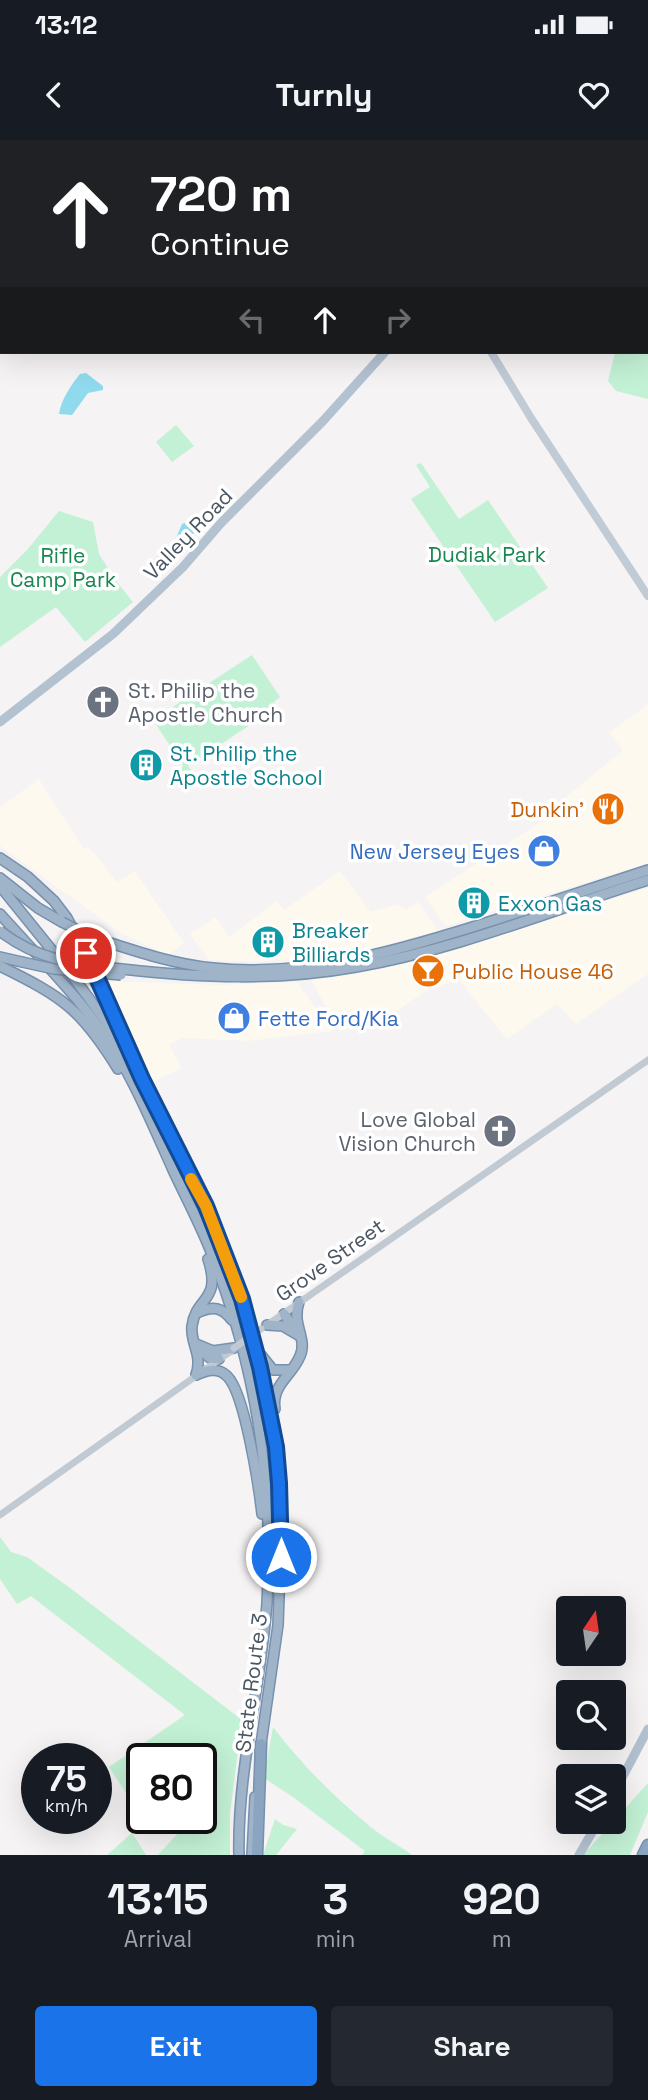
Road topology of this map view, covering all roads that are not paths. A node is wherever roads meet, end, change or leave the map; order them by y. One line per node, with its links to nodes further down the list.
1 (384, 354): 4 (main road, Valley Road)
2 (493, 354): 3 (main road)
3 (648, 596)
4 (0, 722)
5 (0, 858): 16 (highway)
6 (648, 870): 7 (highway, bridge)
7 (0, 877)
8 (648, 880): 14 (highway)
9 (0, 886): 16 (highway)
10 (0, 915): 17 (highway)
11 (0, 931): 14 (highway, bridge)
12 (0, 957): 14 (highway, bridge)
13 (0, 966): 17 (highway)
14 (121, 972)
15 (648, 1060): 19 (street, Grove Street)
16 (142, 1079): 25 (highway, State Route 3)
17 (135, 1090): 18 (highway, State Route 3)
18 (189, 1204): 20 (highway); 22 (highway, State Route 3)
19 (299, 1302): 21 (street, Grove Street); 24 (highway)
20 (197, 1313): 22 (highway); 26 (highway)
21 (284, 1314): 23 (street, Grove Street); 24 (highway)
22 (236, 1325): 33 (highway, State Route 3)
23 (264, 1327): 24 (highway); 27 (street, Grove Street, bridge)
24 (300, 1336): 29 (highway)
25 (253, 1340): 29 (highway); 32 (highway, State Route 3)
26 (196, 1344): 27 (highway); 28 (highway); 30 (highway)
27 (234, 1348): 28 (street, Grove Street)
28 (219, 1359): 30 (street, Grove Street)
29 (290, 1370): 32 (highway)
30 (196, 1375): 31 (street, Grove Street); 33 (highway)
31 (0, 1515)
32 (280, 1515): 35 (highway, State Route 3)
33 (266, 1614): 39 (highway, State Route 3)
34 (648, 1728): 36 (main road)
35 (261, 1744): 40 (highway, State Route 3); 41 (highway)
36 (626, 1770)
37 (591, 1834): 42 (main road)
38 (648, 1845): 43 (highway)
39 (239, 1855)
40 (252, 1855)
41 (257, 1855)
42 (579, 1855)
43 (643, 1855)

